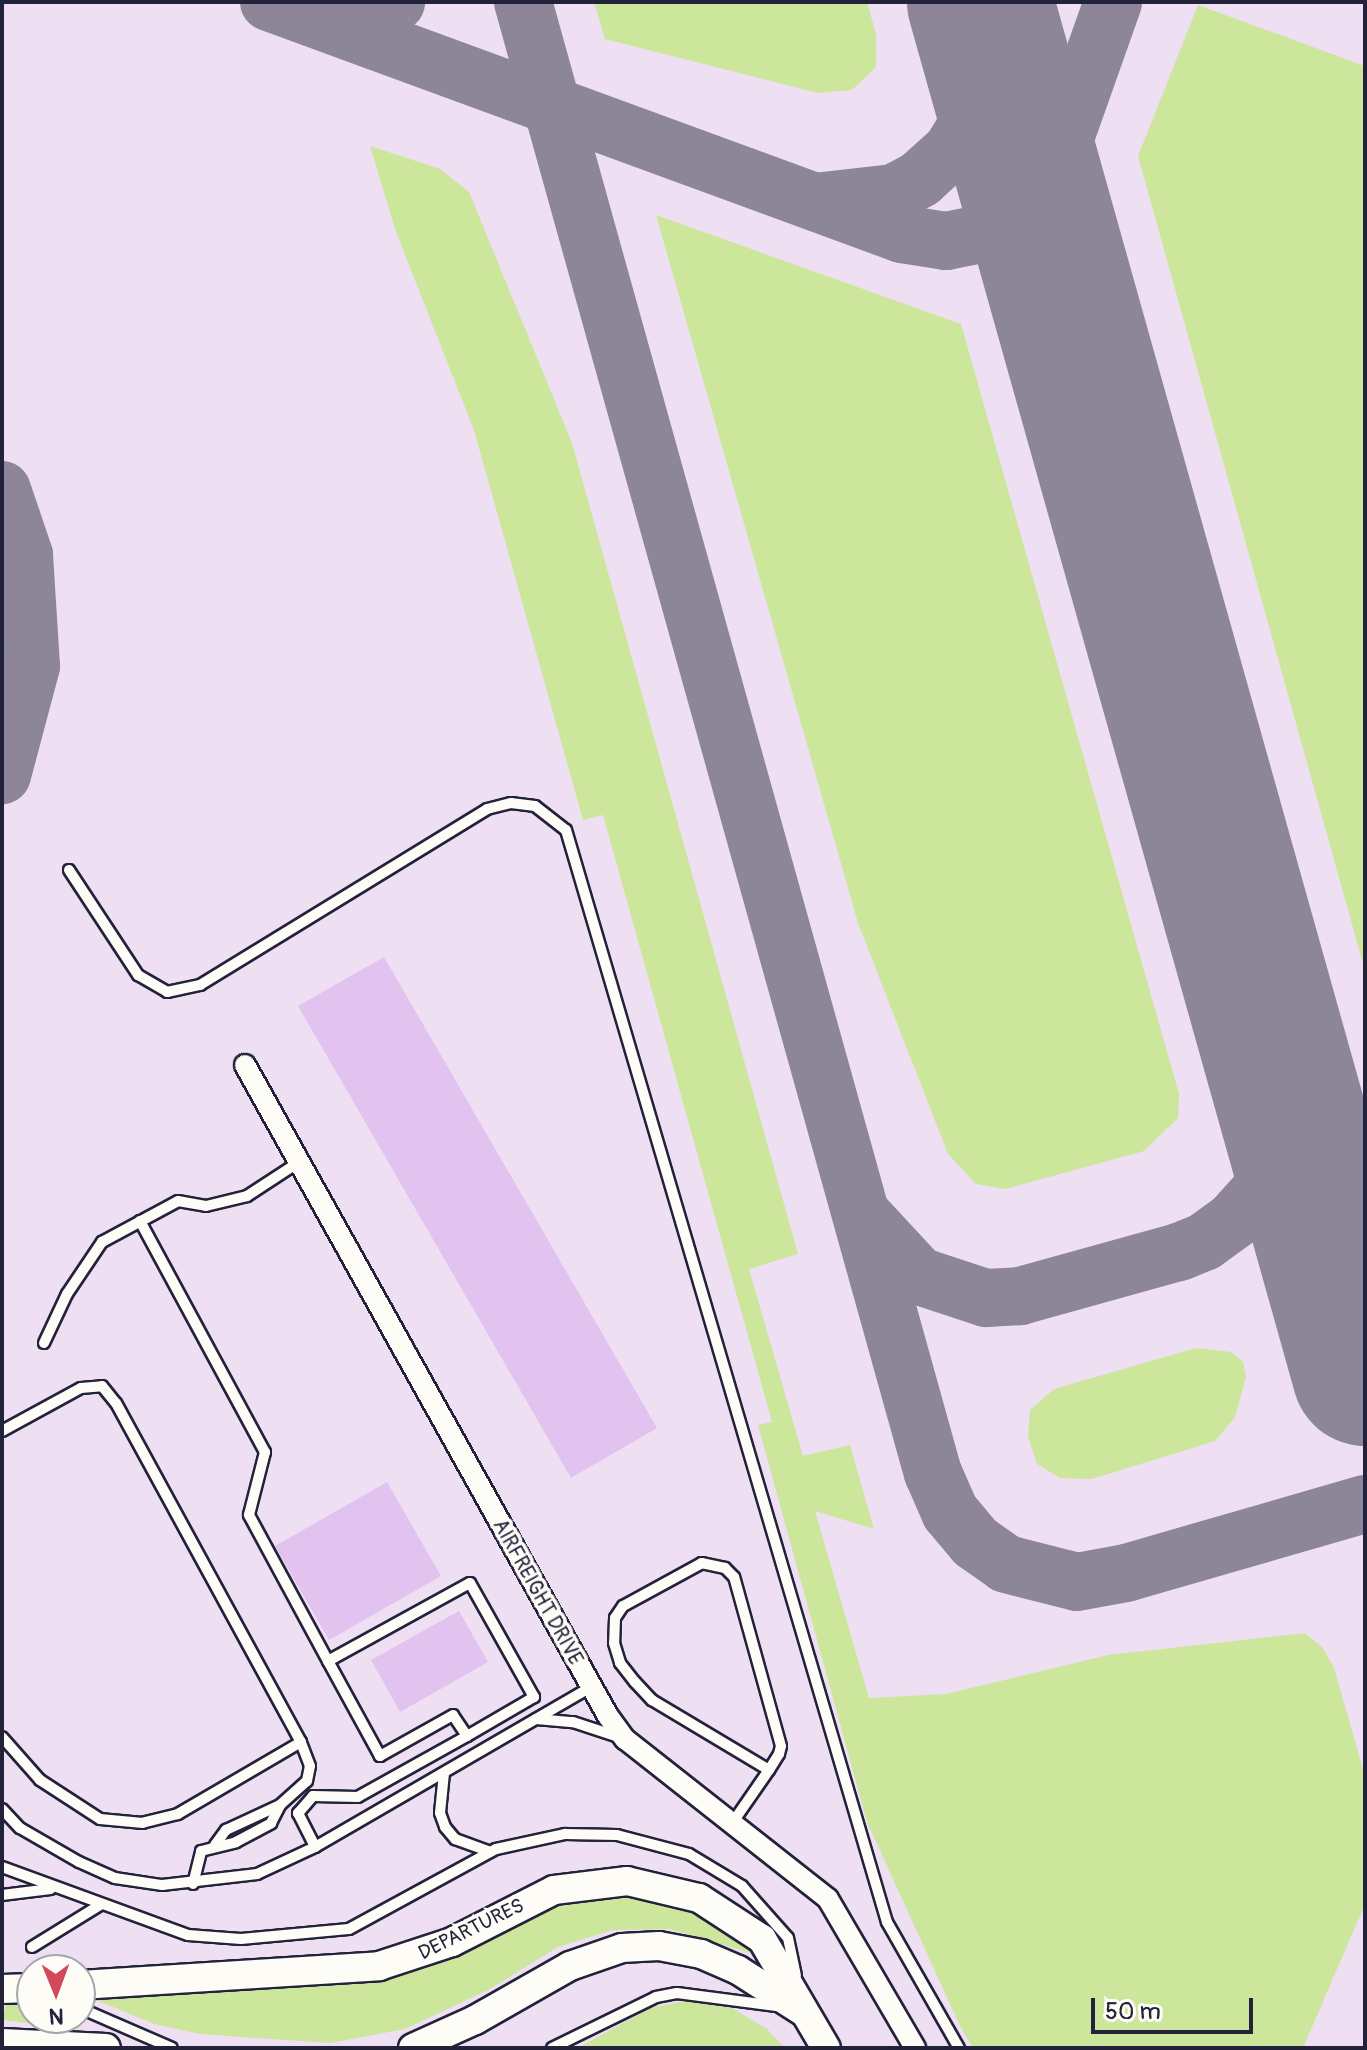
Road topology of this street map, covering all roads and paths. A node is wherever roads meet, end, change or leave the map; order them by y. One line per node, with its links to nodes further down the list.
1 (69, 870): 38 (lane)
2 (245, 1065): 3 (street, AIRFREIGHT DRIVE)
3 (299, 1162): 4 (lane); 8 (street, AIRFREIGHT DRIVE)
4 (140, 1221): 5 (lane); 7 (lane)
5 (44, 1343)
6 (2, 1431): 13 (lane)
7 (328, 1661): 10 (lane); 10 (lane)
8 (591, 1687): 9 (lane); 12 (street, AIRFREIGHT DRIVE)
9 (536, 1719): 12 (lane); 15 (lane)
10 (467, 1736): 20 (lane)
11 (2, 1737): 13 (lane)
12 (625, 1739): 18 (street, AIRFREIGHT DRIVE)
13 (301, 1742): 16 (lane)
14 (769, 1770): 14 (lane); 18 (lane)
15 (444, 1773): 20 (lane); 21 (lane)
16 (280, 1805): 19 (lane); 19 (lane)
17 (2, 1809): 23 (lane)
18 (733, 1822): 37 (street, AIRFREIGHT DRIVE)
19 (215, 1845): 23 (lane)
20 (315, 1847): 23 (lane)
21 (490, 1852): 26 (lane); 29 (lane)
22 (2, 1867): 24 (lane)
23 (193, 1884)
24 (53, 1889): 25 (lane); 26 (lane)
25 (2, 1895)
26 (100, 1905): 27 (lane)
27 (32, 1947)
28 (96, 1984): 29 (main road, DEPARTURES)
29 (803, 2011): 34 (main road); 35 (lane); 36 (main road, DEPARTURES)
30 (96, 2015): 33 (lane)
31 (2, 2043): 32 (main road)
32 (106, 2048)
33 (172, 2048)
34 (413, 2048)
35 (552, 2048)
36 (826, 2048)
37 (915, 2048)
38 (959, 2048)

